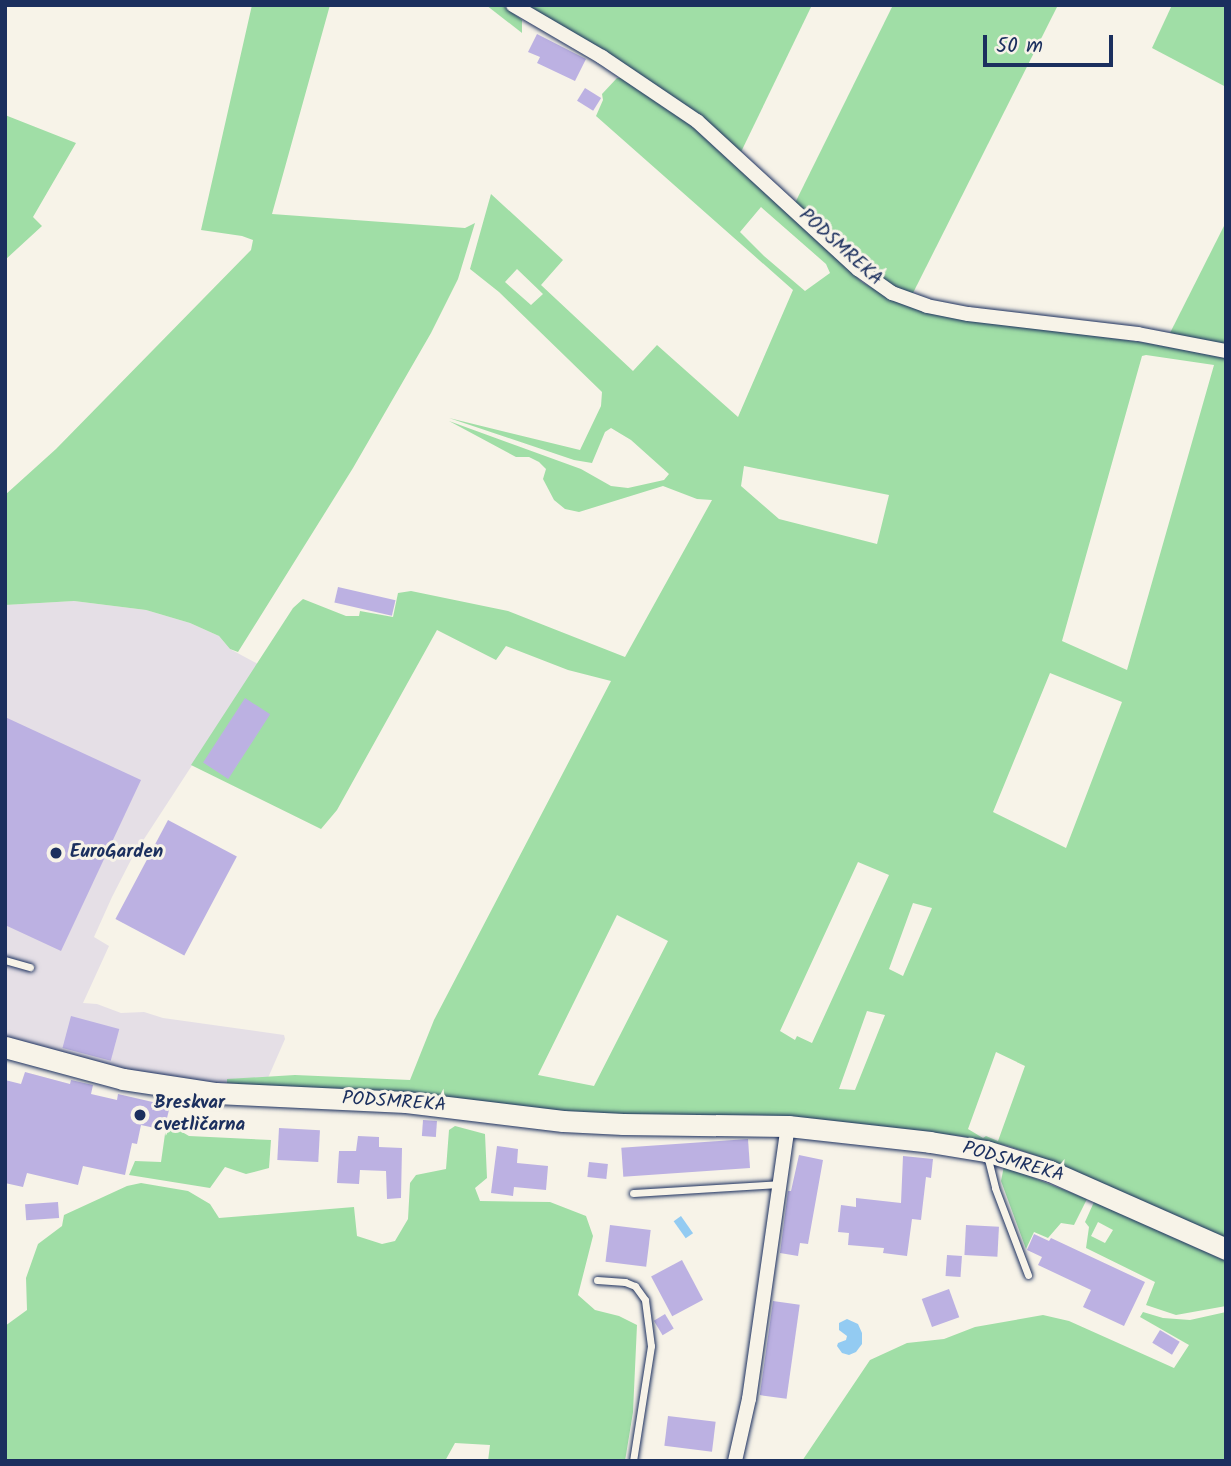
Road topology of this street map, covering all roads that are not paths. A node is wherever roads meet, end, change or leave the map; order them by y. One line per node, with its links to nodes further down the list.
1 (513, 5): 2 (street, PODSMREKA)
2 (1226, 351)
3 (5, 960): 4 (lane)
4 (30, 967)
5 (5, 1046): 6 (street, PODSMREKA)
6 (788, 1126): 7 (street, PODSMREKA); 8 (street)
7 (986, 1151): 10 (street, PODSMREKA); 11 (lane)
8 (779, 1184): 9 (lane); 14 (street)
9 (633, 1194)
10 (1226, 1249)
11 (1028, 1275)
12 (597, 1280): 13 (lane)
13 (633, 1461)
14 (735, 1461)

